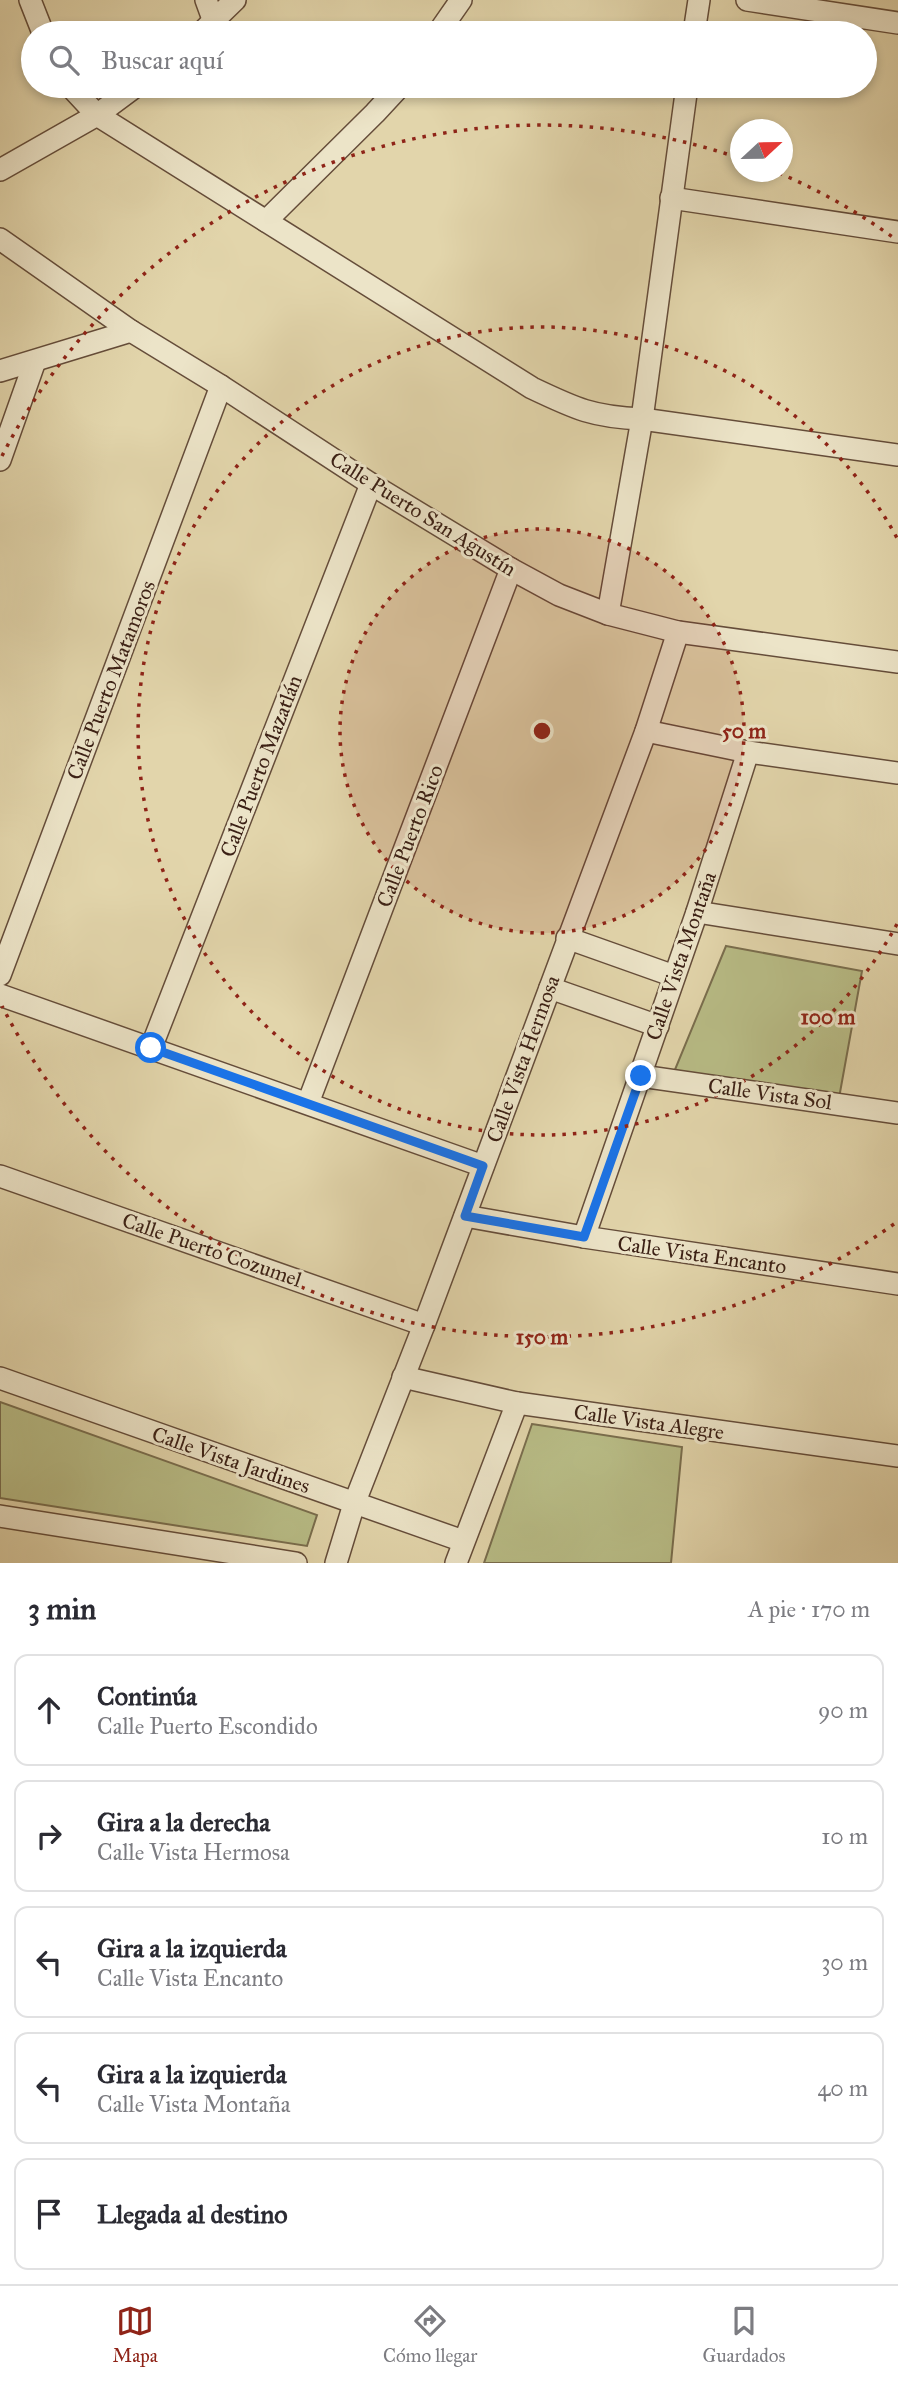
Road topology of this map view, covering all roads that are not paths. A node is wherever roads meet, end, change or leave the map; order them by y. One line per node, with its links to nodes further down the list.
1 (30, 0): 7 (street)
2 (205, 0): 8 (street)
3 (235, 0): 9 (street)
4 (461, 0): 10 (street)
5 (699, 0): 11 (street)
6 (747, 0): 12 (street)
7 (38, 21)
8 (207, 21)
9 (215, 21)
10 (446, 21)
11 (696, 21)
12 (898, 23)
13 (81, 98): 17 (street)
14 (120, 98): 17 (street)
15 (389, 98): 20 (street)
16 (685, 98): 19 (street)
17 (97, 115): 18 (street); 20 (street)
18 (0, 170)
19 (671, 198): 21 (street); 27 (street)
20 (266, 221): 27 (street)
21 (898, 232)
22 (0, 239): 23 (street, Calle Puerto San Agustín)
23 (131, 331): 24 (street); 26 (street, Calle Puerto San Agustín)
24 (35, 361): 25 (street); 29 (street)
25 (0, 371)
26 (221, 386): 30 (street, Calle Puerto San Agustín); 41 (street, Calle Puerto Matamoros)
27 (642, 419): 28 (street); 32 (street)
28 (898, 455)
29 (0, 460)
30 (371, 484): 31 (street, Calle Puerto San Agustín); 46 (street, Calle Puerto Mazatlán)
31 (511, 569): 32 (street, Calle Puerto San Agustín); 48 (street, Calle Puerto Rico)
32 (608, 614): 33 (street, Calle Puerto San Agustín)
33 (678, 632): 34 (street, Calle Puerto San Agustín); 35 (street, Calle Vista Hermosa)
34 (898, 662)
35 (646, 731): 36 (street); 39 (street, Calle Vista Hermosa)
36 (748, 752): 37 (street); 38 (street, Calle Vista Montaña)
37 (898, 773)
38 (696, 912): 40 (street); 42 (street, Calle Vista Montaña)
39 (567, 938): 42 (street); 43 (street, Calle Vista Hermosa)
40 (898, 944)
41 (0, 975)
42 (674, 976): 45 (street, Calle Vista Montaña)
43 (550, 988): 45 (street); 50 (street, Calle Vista Hermosa)
44 (0, 995): 46 (street)
45 (658, 1026): 47 (street, Calle Vista Montaña)
46 (151, 1048): 48 (street)
47 (641, 1076): 49 (street, Calle Vista Sol); 53 (street, Calle Vista Montaña)
48 (308, 1103): 50 (street)
49 (898, 1113)
50 (483, 1166): 52 (street, Calle Vista Hermosa)
51 (0, 1176): 55 (street, Calle Puerto Cozumel)
52 (465, 1216): 53 (street, Calle Vista Encanto); 55 (street, Calle Vista Hermosa)
53 (584, 1237): 54 (street, Calle Vista Encanto)
54 (898, 1284)
55 (425, 1325): 56 (street, Calle Vista Hermosa)
56 (403, 1377): 58 (street, Calle Vista Alegre); 60 (street, Calle Vista Hermosa)
57 (0, 1378): 60 (street, Calle Vista Jardines)
58 (517, 1403): 59 (street, Calle Vista Alegre); 62 (street)
59 (898, 1456)
60 (354, 1504): 62 (street, Calle Vista Jardines); 64 (street, Calle Vista Hermosa)
61 (0, 1516): 63 (street)
62 (463, 1541): 65 (street)
63 (296, 1563)
64 (336, 1563)
65 (456, 1563)

